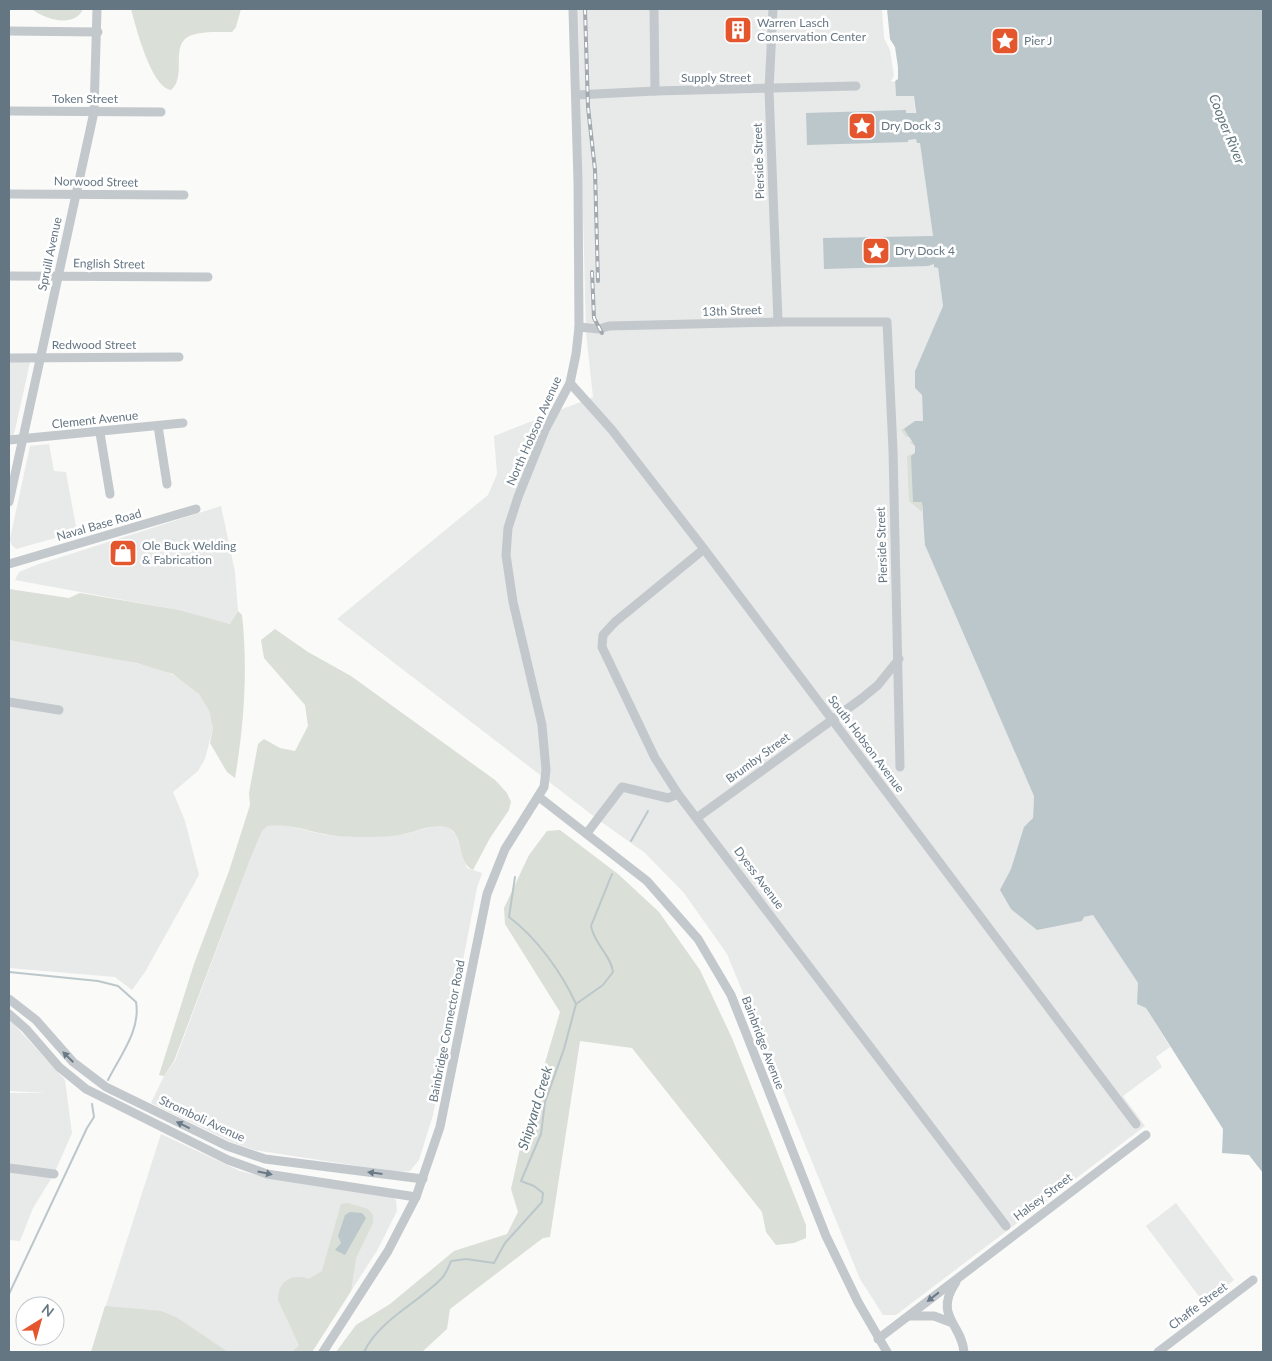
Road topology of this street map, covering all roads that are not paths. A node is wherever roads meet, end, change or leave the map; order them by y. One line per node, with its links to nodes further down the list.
1 (97, 9): 6 (street, Spruill Avenue)
2 (573, 9): 10 (street, North Hobson Avenue)
3 (654, 9): 9 (street)
4 (773, 9): 8 (street, Pierside Street)
5 (9, 31): 6 (street)
6 (98, 32): 12 (street, Spruill Avenue)
7 (856, 86): 8 (street, Supply Street)
8 (769, 90): 9 (street, Supply Street); 20 (street, Pierside Street)
9 (655, 91): 10 (street, Supply Street)
10 (576, 95): 22 (street, North Hobson Avenue)
11 (9, 111): 12 (street, Token Street)
12 (94, 112): 13 (street, Token Street); 15 (street, Spruill Avenue)
13 (161, 112)
14 (9, 194): 15 (street, Norwood Street)
15 (76, 195): 16 (street, Norwood Street); 18 (street, Spruill Avenue)
16 (184, 195)
17 (9, 276): 18 (street, English Street)
18 (57, 276): 19 (street, English Street); 25 (street, Spruill Avenue)
19 (208, 277)
20 (778, 322): 21 (street, 13th Street); 22 (street, 13th Street)
21 (887, 322): 38 (street, Pierside Street)
22 (579, 326): 26 (street, North Hobson Avenue)
23 (179, 357): 25 (street, Redwood Street)
24 (9, 358): 25 (street, Redwood Street)
25 (41, 358): 30 (street, Spruill Avenue)
26 (570, 383): 36 (street, South Hobson Avenue); 44 (street, North Hobson Avenue)
27 (183, 422): 28 (street, Clement Avenue)
28 (158, 426): 29 (street, Clement Avenue); 32 (street)
29 (100, 433): 30 (street, Clement Avenue); 33 (street)
30 (22, 439): 31 (street, Clement Avenue); 34 (street, Spruill Avenue)
31 (9, 440)
32 (167, 484)
33 (110, 494)
34 (9, 502)
35 (196, 509): 37 (street, Naval Base Road)
36 (704, 549): 41 (street, South Hobson Avenue); 43 (street, Dyess Avenue)
37 (9, 564)
38 (899, 659): 41 (street, Brumby Street); 42 (street, Pierside Street)
39 (9, 702): 40 (street)
40 (59, 710)
41 (832, 720): 45 (street, Brumby Street); 49 (street, South Hobson Avenue)
42 (900, 766)
43 (678, 794): 45 (street, Dyess Avenue); 46 (street)
44 (540, 797): 46 (street, Bainbridge Avenue); 53 (street, Bainbridge Connector Road)
45 (698, 817): 55 (street, Dyess Avenue)
46 (587, 833): 60 (street, Bainbridge Avenue)
47 (9, 999): 53 (street, Stromboli Avenue, one-way to 47)
48 (9, 1014): 54 (street, Stromboli Avenue, one-way to 54)
49 (1136, 1124)
50 (1146, 1136): 56 (street, Halsey Street)
51 (9, 1168): 52 (street)
52 (54, 1174)
53 (423, 1180): 54 (street, Bainbridge Connector Road)
54 (416, 1197): 61 (street, Bainbridge Connector Road)
55 (1006, 1226)
56 (958, 1280): 58 (street, Halsey Street, one-way to 58); 59 (street, Halsey Street)
57 (1253, 1280): 64 (street, Chaffe Street)
58 (909, 1316): 59 (street); 60 (street, Halsey Street)
59 (950, 1322): 63 (street, Halsey Street)
60 (878, 1339): 62 (street, Bainbridge Avenue)
61 (323, 1352)
62 (887, 1352)
63 (964, 1352)
64 (1158, 1352)

